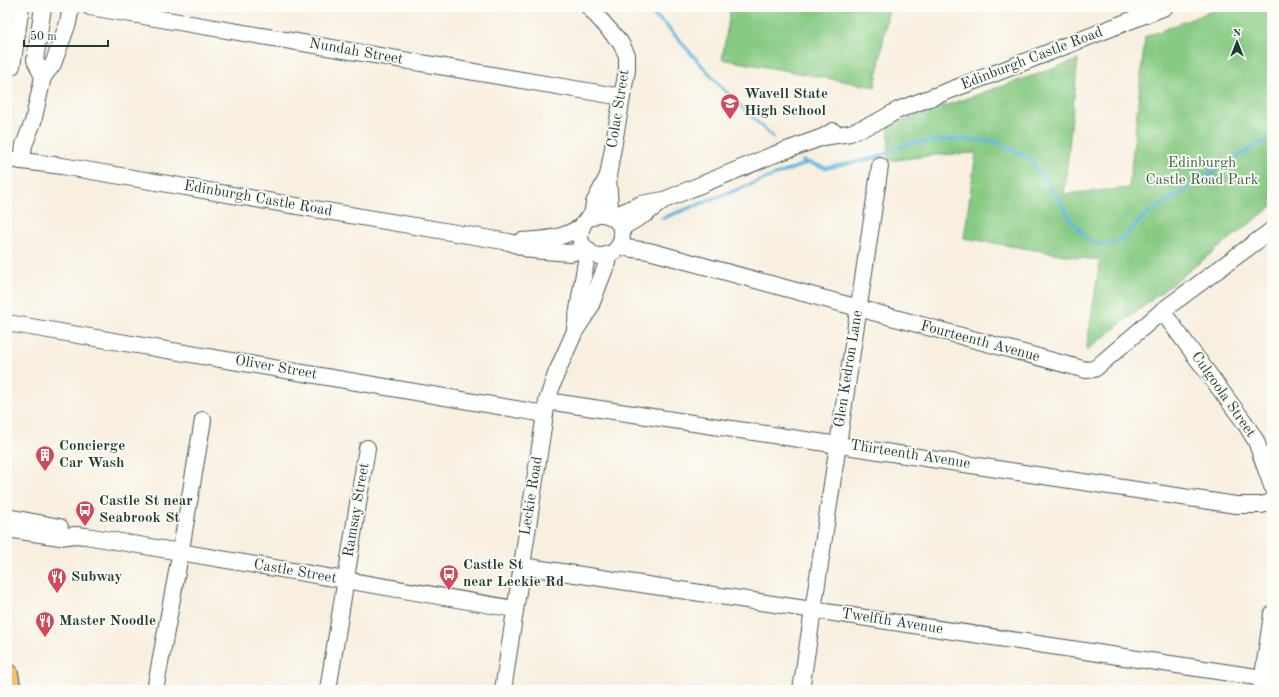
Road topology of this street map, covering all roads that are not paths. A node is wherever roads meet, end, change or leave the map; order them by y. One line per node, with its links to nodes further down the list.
1 (21, 7): 7 (street)
2 (43, 7): 8 (street)
3 (71, 7): 8 (street)
4 (90, 7): 9 (street, Nundah Street)
5 (589, 7): 9 (street, Colac Street)
6 (1165, 7): 15 (street, Edinburgh Castle Road)
7 (12, 66)
8 (43, 77): 10 (street)
9 (622, 97): 12 (street, Colac Street)
10 (14, 160): 16 (street, Edinburgh Castle Road)
11 (880, 166): 18 (street, Glen Kedron Lane)
12 (608, 176): 13 (street, Colac Street); 15 (street, Colac Street)
13 (587, 222): 15 (street); 16 (street, Edinburgh Castle Road); 17 (street)
14 (1272, 230): 19 (street, Fourteenth Avenue)
15 (615, 233): 17 (street); 18 (street, Fourteenth Avenue); 21 (street, Leckie Road)
16 (509, 242): 17 (street, Edinburgh Castle Road)
17 (587, 250): 21 (street, Leckie Road)
18 (859, 309): 19 (street, Fourteenth Avenue); 24 (street, Glen Kedron Lane)
19 (1162, 311): 26 (street, Culgoola Street)
20 (7, 323): 22 (street, Oliver Street)
21 (575, 331): 22 (street, Leckie Road)
22 (546, 408): 24 (street, Thirteenth Avenue); 32 (street, Leckie Road)
23 (203, 420): 31 (street)
24 (838, 444): 27 (street, Thirteenth Avenue); 35 (street, Glen Kedron Lane)
25 (367, 448): 33 (street, Ramsay Street)
26 (1272, 486)
27 (1272, 502)
28 (7, 517): 30 (street, Castle Street)
29 (7, 529): 30 (street, Castle Street)
30 (75, 535): 31 (street, Castle Street)
31 (181, 553): 33 (street, Castle Street); 40 (street)
32 (522, 566): 34 (street, Leckie Road); 35 (street, Twelfth Avenue)
33 (345, 581): 34 (street, Castle Street); 41 (street, Ramsay Street)
34 (515, 609): 42 (street, Leckie Road)
35 (813, 610): 38 (street, Twelfth Avenue); 43 (street, Glen Kedron Lane)
36 (1272, 614): 38 (street)
37 (7, 674): 39 (highway)
38 (1262, 684)
39 (10, 690)
40 (155, 690)
41 (328, 690)
42 (503, 690)
43 (801, 690)

